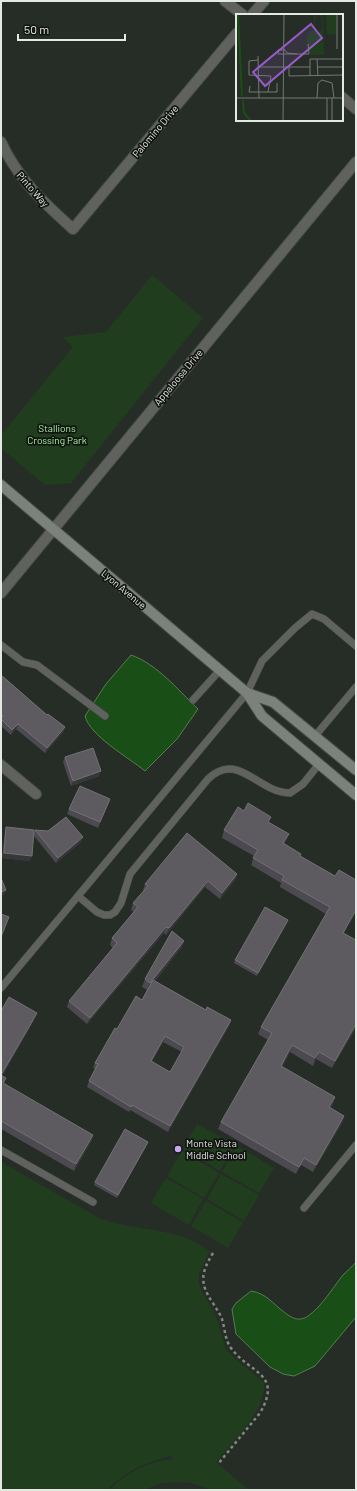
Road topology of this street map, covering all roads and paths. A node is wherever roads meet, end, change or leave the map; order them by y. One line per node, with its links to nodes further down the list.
1 (225, 1): 3 (street)
2 (264, 1): 4 (street)
3 (242, 14)
4 (253, 14)
5 (236, 34): 10 (street, Palomino Drive)
6 (343, 98): 7 (street)
7 (356, 109)
8 (1, 142): 10 (street, Pinto Way)
9 (356, 162): 12 (street, Appaloosa Drive)
10 (73, 229)
11 (1, 485): 12 (street, Lyon Avenue)
12 (53, 529): 13 (street, Appaloosa Drive); 16 (street, Lyon Avenue)
13 (1, 593)
14 (1, 645): 20 (lane)
15 (356, 646): 18 (lane)
16 (220, 670): 18 (street, Lyon Avenue); 19 (lane)
17 (356, 688): 21 (lane)
18 (247, 693): 21 (street, Lyon Avenue); 22 (street, Lyon Avenue); 27 (lane)
19 (193, 700)
20 (105, 716)
21 (315, 736): 24 (street, Lyon Avenue)
22 (319, 764): 26 (street, Lyon Avenue); 27 (lane)
23 (1, 765): 25 (street)
24 (356, 770)
25 (36, 794)
26 (356, 795)
27 (78, 896): 28 (lane)
28 (1, 988)
29 (356, 1145): 32 (lane)
30 (1, 1150): 31 (lane)
31 (93, 1202)
32 (304, 1208)
33 (213, 1253): 34 (path)
34 (218, 1464)

